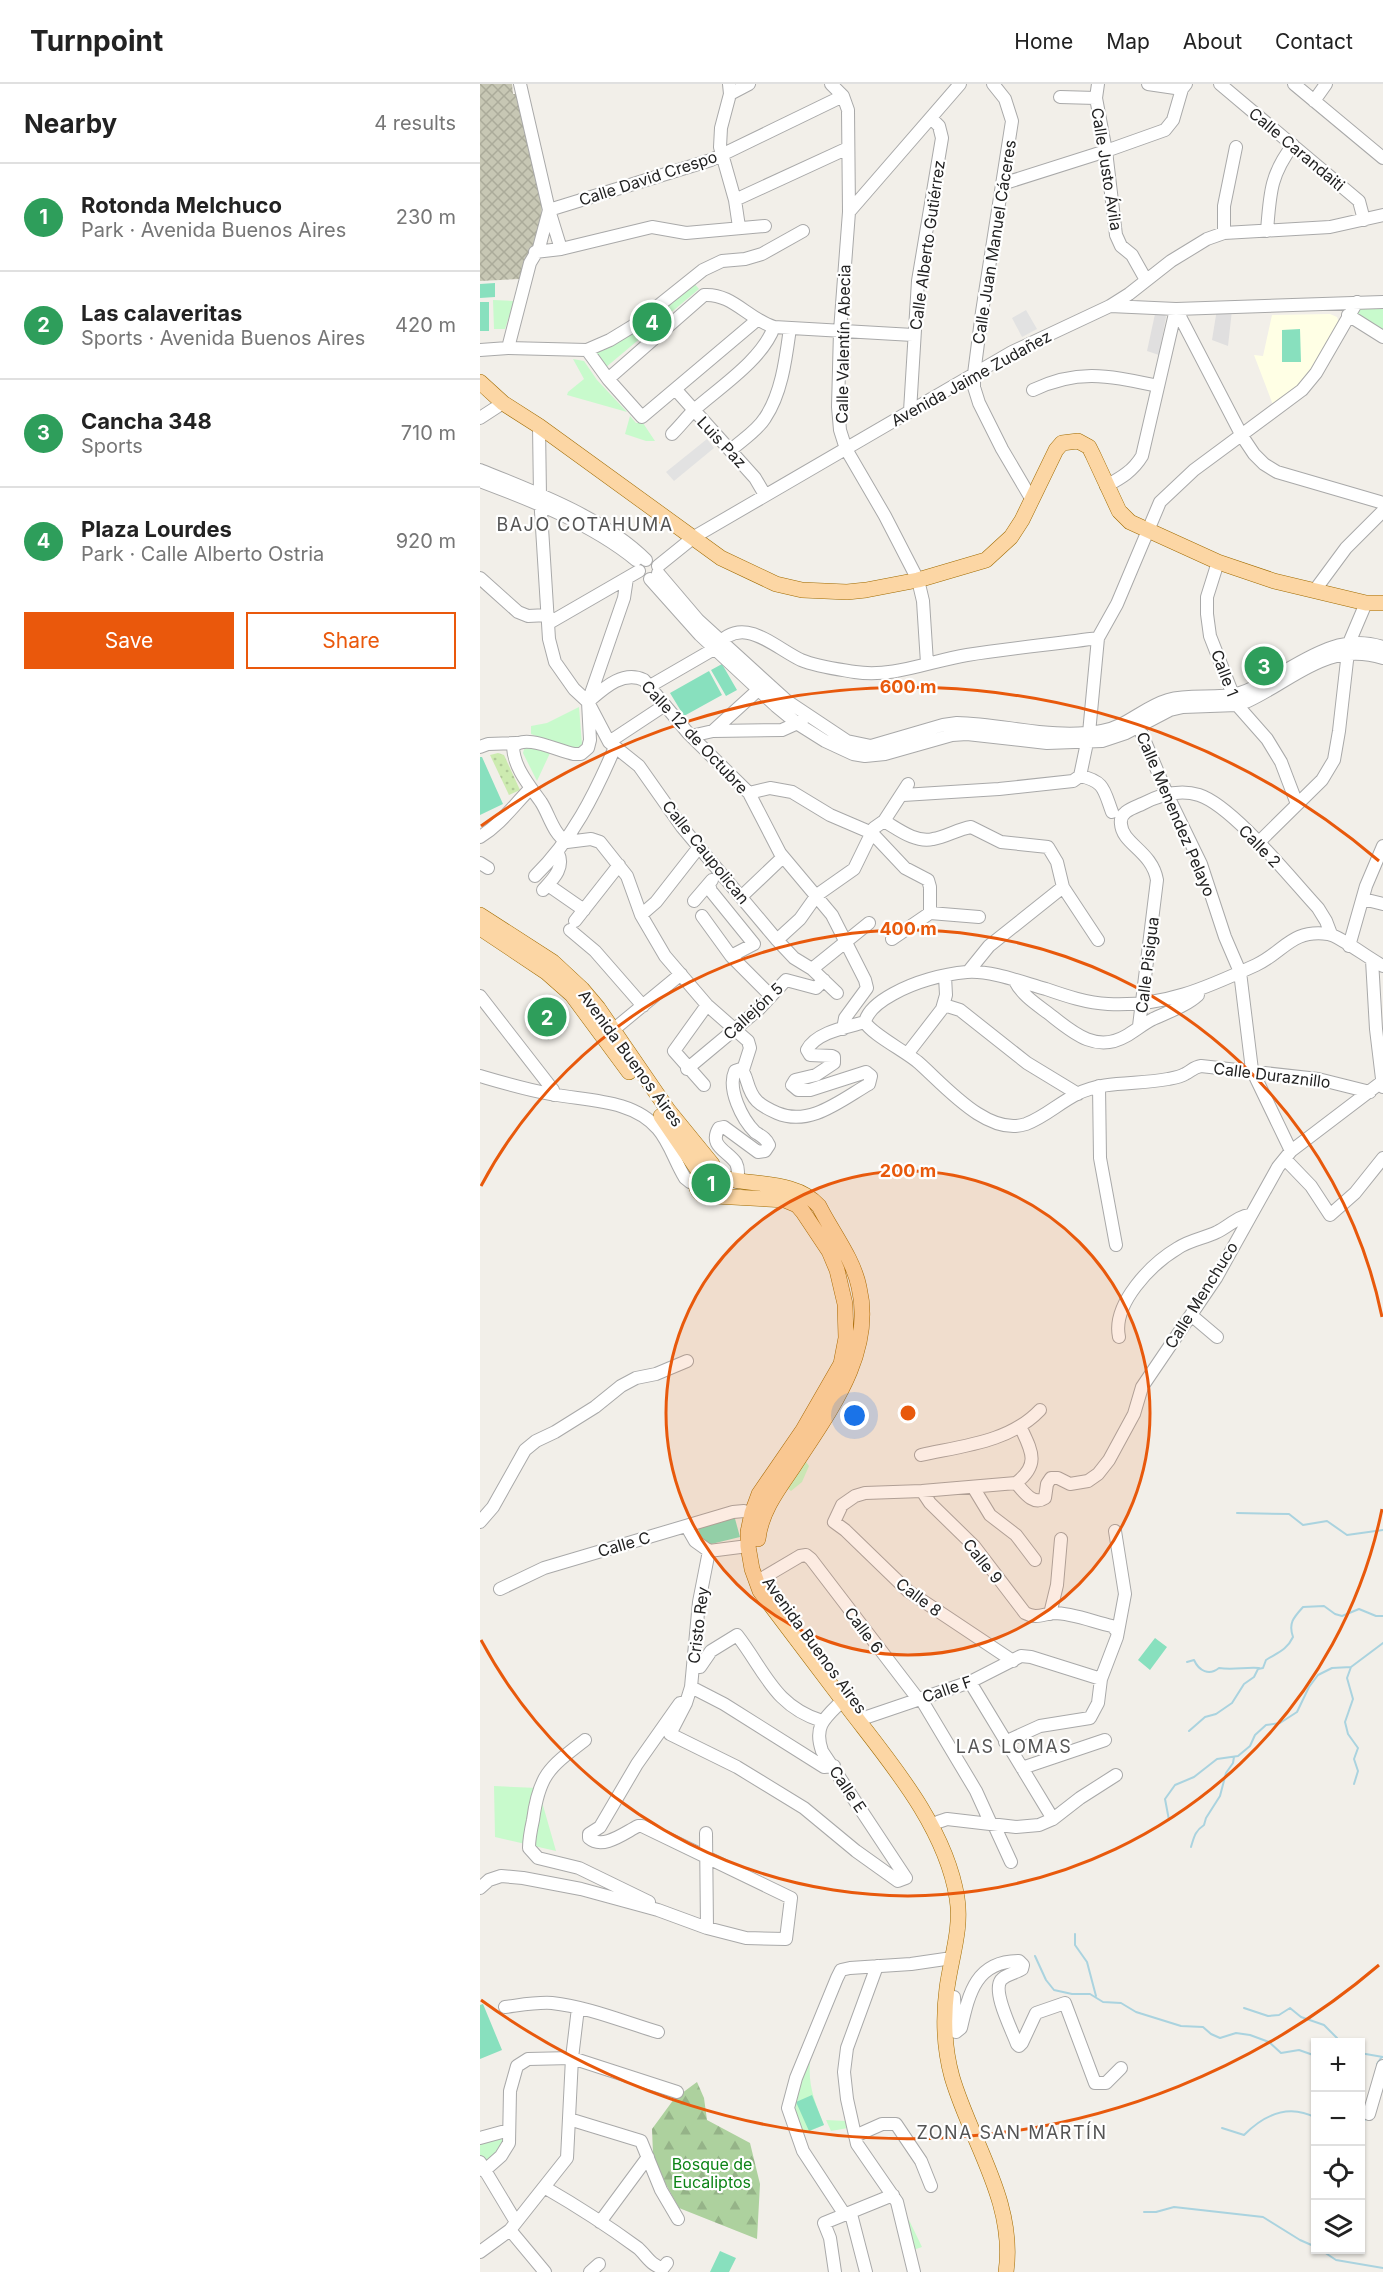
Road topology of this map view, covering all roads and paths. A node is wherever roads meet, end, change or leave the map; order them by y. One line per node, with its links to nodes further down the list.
1 (520, 84): 26 (street)
2 (749, 84): 12 (street)
3 (831, 84): 13 (street)
4 (960, 84): 17 (street)
5 (993, 84): 24 (street, Calle Juan Manuel Cáceres)
6 (1098, 84): 15 (street, Calle Justo Ávila)
7 (1148, 84): 11 (street)
8 (1220, 84): 18 (street, Calle Carandaiti)
9 (1294, 84): 16 (street)
10 (1326, 84): 16 (street)
11 (1184, 87): 21 (street)
12 (730, 89): 22 (street)
13 (843, 96): 20 (street, Calle Valentín Abecia); 22 (street, Calle David Crespo)
14 (1060, 97): 15 (street)
15 (1096, 98): 21 (street, Calle Justo Ávila)
16 (1314, 101): 23 (street)
17 (932, 119): 27 (street); 47 (street, Calle Alberto Gutiérrez)
18 (1293, 146): 29 (street, Calle Carandaiti); 33 (street)
19 (1236, 147): 34 (street)
20 (848, 148): 25 (street); 27 (street, Calle Valentín Abecia)
21 (1106, 151): 24 (street); 37 (street, Calle Justo Ávila)
22 (721, 156): 25 (street); 26 (street, Calle David Crespo)
23 (1383, 158)
24 (1002, 184): 52 (street, Calle Juan Manuel Cáceres)
25 (735, 200): 31 (street)
26 (549, 210): 35 (street); 36 (street)
27 (849, 212): 46 (street, Calle Valentín Abecia)
28 (1383, 215): 29 (street)
29 (1364, 220): 33 (street)
30 (765, 226): 31 (street)
31 (739, 227): 35 (street)
32 (803, 231): 51 (street)
33 (1268, 231): 34 (street)
34 (1224, 233): 37 (street)
35 (561, 249): 36 (street)
36 (535, 252): 49 (street)
37 (1146, 280): 40 (street)
38 (1383, 302): 39 (street, Avenida Jaime Zudañez)
39 (1357, 303): 41 (street, Avenida Jaime Zudañez); 42 (street)
40 (1110, 306): 41 (street, Avenida Jaime Zudañez); 52 (street, Avenida Jaime Zudañez)
41 (1176, 309): 55 (street); 64 (street)
42 (1348, 315): 48 (street); 64 (street)
43 (757, 320): 44 (street); 53 (street); 56 (street)
44 (774, 327): 45 (street); 59 (street)
45 (790, 328): 46 (street); 66 (street)
46 (840, 331): 47 (street); 65 (street, Calle Valentín Abecia)
47 (913, 335): 60 (street, Calle Alberto Gutiérrez)
48 (1383, 337)
49 (508, 348): 50 (street); 51 (street)
50 (480, 350)
51 (587, 350): 53 (street)
52 (974, 374): 60 (street, Avenida Jaime Zudañez); 71 (street, Calle Juan Manuel Cáceres)
53 (608, 379): 56 (street)
54 (480, 382): 58 (main road)
55 (1158, 386): 57 (street); 69 (street)
56 (676, 390): 59 (street, Luis Paz)
57 (1033, 390)
58 (503, 403): 61 (street); 62 (main road)
59 (693, 411): 63 (street); 66 (street, Luis Paz)
60 (910, 411): 65 (street, Avenida Jaime Zudañez)
61 (480, 418)
62 (539, 426): 72 (street, Calle Caupolican); 75 (main road)
63 (672, 434)
64 (1242, 436): 73 (street); 74 (street)
65 (846, 449): 70 (street, Avenida Jaime Zudañez); 80 (street, Calle Valentín Abecia)
66 (730, 450): 70 (street, Luis Paz)
67 (480, 470): 72 (street)
68 (480, 481): 72 (street)
69 (1106, 486): 71 (main road); 74 (main road)
70 (765, 495): 75 (street, Avenida Jaime Zudañez)
71 (1032, 500): 80 (main road)
72 (540, 501): 77 (street); 84 (street, Calle Caupolican)
73 (1382, 506): 81 (street)
74 (1148, 531): 76 (main road); 85 (street)
75 (694, 537): 77 (street, Avenida Jaime Zudañez); 80 (main road)
76 (1218, 562): 81 (main road); 93 (street, Calle 1)
77 (651, 567): 79 (street, Avenida Jaime Zudañez); 86 (street)
78 (480, 578): 84 (street)
79 (627, 578): 84 (street, Avenida Jaime Zudañez); 94 (street)
80 (918, 580): 90 (street, Calle Valentín Abecia)
81 (1315, 590): 82 (main road)
82 (1366, 603): 83 (main road); 88 (street)
83 (1383, 603)
84 (549, 619): 94 (street, Calle Caupolican)
85 (1098, 638): 90 (street); 100 (street)
86 (717, 645): 90 (street); 91 (street); 92 (street); 96 (street)
87 (1383, 647): 88 (street)
88 (1348, 648): 89 (street); 93 (street); 108 (street)
89 (1383, 658)
90 (927, 663)
91 (650, 686): 94 (street, Calle 12 de Octubre); 95 (street, Calle 12 de Octubre)
92 (758, 690): 96 (street); 98 (street)
93 (1235, 700): 97 (street); 108 (street, Calle 1)
94 (588, 702): 101 (street); 102 (street, Calle Caupolican)
95 (665, 705): 99 (street, Calle 12 de Octubre); 102 (street)
96 (803, 720): 98 (street); 100 (street)
97 (1137, 721): 100 (street); 107 (street, Calle Menendez Pelayo)
98 (713, 731): 99 (street)
99 (690, 736): 106 (street, Calle 12 de Octubre)
100 (1089, 738): 104 (street)
101 (516, 743): 103 (street); 105 (street)
102 (612, 745): 113 (street); 116 (street, Calle Caupolican)
103 (480, 747)
104 (1080, 776): 109 (street); 110 (street)
105 (530, 789): 112 (street); 113 (street)
106 (749, 793): 111 (street); 118 (street, Calle 12 de Octubre)
107 (1167, 794): 114 (street, Calle 2); 147 (street, Calle Menendez Pelayo); 156 (street, Calle Pisigua)
108 (1297, 804): 114 (street)
109 (1112, 813)
110 (884, 821): 111 (street); 123 (street)
111 (872, 833): 124 (street); 130 (street)
112 (480, 837)
113 (564, 841): 117 (street); 119 (street)
114 (1258, 843): 137 (street, Calle 2)
115 (1383, 846): 126 (street)
116 (699, 847): 120 (street, Calle Caupolican); 132 (street)
117 (558, 853): 121 (street); 129 (street)
118 (783, 857): 124 (street, Calle 12 de Octubre); 125 (street)
119 (619, 865): 129 (street); 132 (street)
120 (717, 868): 122 (street); 125 (street, Calle Caupolican)
121 (535, 876)
122 (709, 885): 127 (street); 143 (street)
123 (1063, 887): 141 (street); 146 (street)
124 (817, 895): 139 (street); 140 (street, Calle 12 de Octubre)
125 (742, 896): 139 (street, Calle Caupolican)
126 (1363, 899): 128 (street); 142 (street)
127 (694, 902)
128 (1383, 904)
129 (584, 910): 159 (street)
130 (930, 913): 134 (street); 138 (street)
131 (480, 915): 164 (main road, Avenida Buenos Aires)
132 (641, 915): 148 (street)
133 (702, 916): 143 (street)
134 (979, 917)
135 (869, 923): 140 (street)
136 (480, 928): 178 (main road, Avenida Buenos Aires)
137 (1331, 934): 142 (street); 147 (street)
138 (892, 939)
139 (777, 940): 145 (street, Calle Caupolican)
140 (846, 940): 145 (street); 163 (street, Calle 12 de Octubre)
141 (1098, 940)
142 (1349, 946): 144 (street)
143 (731, 957): 155 (street)
144 (1377, 963): 170 (street)
145 (812, 969): 150 (street, Calle Caupolican)
146 (968, 972): 149 (street); 151 (street)
147 (1240, 972): 152 (street); 168 (street, Calle Menendez Pelayo)
148 (681, 974): 157 (street); 159 (street)
149 (945, 976): 158 (street); 160 (street)
150 (824, 980): 153 (street, Calle Caupolican); 155 (street, Callejón 5)
151 (1015, 981): 156 (street); 161 (street, Calle Pisigua)
152 (1205, 988): 156 (street); 161 (street)
153 (837, 993)
154 (480, 996): 175 (street)
155 (771, 996): 162 (street, Callejón 5)
156 (1141, 1004): 161 (street, Calle Pisigua)
157 (706, 1005): 162 (street); 166 (street)
158 (944, 1005): 165 (street); 174 (street)
159 (643, 1006): 164 (street)
160 (865, 1022): 163 (street); 165 (street)
161 (1139, 1026)
162 (735, 1028): 166 (street, Callejón 5); 167 (street)
163 (843, 1029): 167 (street)
164 (613, 1030): 178 (main road, Avenida Buenos Aires)
165 (908, 1053): 174 (street, Calle Duraznillo)
166 (687, 1069): 171 (street)
167 (743, 1070): 178 (street)
168 (1252, 1070): 172 (street, Calle Duraznillo); 173 (street, Calle Duraznillo); 176 (street, Calle Menendez Pelayo)
169 (480, 1076): 175 (street)
170 (1383, 1084): 173 (street, Calle Menchuco)
171 (704, 1086)
172 (1099, 1086): 174 (street, Calle Duraznillo); 181 (street)
173 (1370, 1092): 176 (street, Calle Menchuco)
174 (1078, 1094)
175 (554, 1095): 178 (street)
176 (1288, 1155): 177 (street, Calle Menendez Pelayo); 180 (street, Calle Menchuco)
177 (1383, 1158)
178 (714, 1177): 179 (main road); 179 (main road); 196 (main road)
179 (714, 1196): 192 (main road, Avenida Buenos Aires)
180 (1250, 1215): 182 (street, Calle Menchuco); 183 (street)
181 (1116, 1245)
182 (1191, 1315): 184 (street); 189 (street, Calle Menchuco)
183 (1119, 1337)
184 (1217, 1337)
185 (687, 1361): 193 (street)
186 (1040, 1410): 187 (street)
187 (1020, 1426): 188 (street); 189 (street)
188 (921, 1455)
189 (1016, 1483): 190 (street)
190 (973, 1487): 191 (street); 199 (street)
191 (922, 1491): 202 (street, Calle 9); 204 (street, Calle 8)
192 (752, 1513): 194 (street, Calle C); 196 (main road, Avenida Buenos Aires)
193 (480, 1522)
194 (687, 1527): 198 (street); 201 (street, Calle C)
195 (1115, 1532): 203 (street)
196 (752, 1537): 198 (street); 200 (main road, Avenida Buenos Aires)
197 (1061, 1539): 202 (street)
198 (710, 1551): 205 (street, Cristo Rey)
199 (1035, 1560)
200 (760, 1580): 209 (street, Calle 6); 210 (main road, Avenida Buenos Aires); 212 (main road, Avenida Buenos Aires)
201 (500, 1589)
202 (1050, 1614): 203 (street, Calle 9)
203 (1117, 1631): 206 (street)
204 (1019, 1658): 206 (street, Calle 8); 207 (street, Calle F)
205 (693, 1667): 208 (street, Cristo Rey); 213 (street)
206 (1101, 1679): 216 (street)
207 (970, 1682): 209 (street, Calle F); 216 (street)
208 (691, 1687): 211 (street, Cristo Rey); 217 (street)
209 (920, 1699): 212 (street, Calle F); 222 (street, Calle 6)
210 (843, 1700): 212 (main road, Avenida Buenos Aires); 213 (street)
211 (686, 1703): 225 (street); 227 (street, Cristo Rey)
212 (860, 1712): 221 (main road, Avenida Buenos Aires); 224 (main road, Avenida Buenos Aires)
213 (822, 1721): 217 (street, Calle E)
214 (585, 1740): 229 (street)
215 (1106, 1740): 218 (street)
216 (1005, 1742): 218 (street)
217 (834, 1766): 227 (street, Calle E)
218 (1022, 1768): 220 (street)
219 (1116, 1775): 220 (street)
220 (1053, 1820): 222 (street)
221 (938, 1822): 222 (street); 224 (main road, Avenida Buenos Aires)
222 (993, 1824): 226 (street, Calle 6)
223 (706, 1833): 225 (street)
224 (945, 1845): 231 (main road, Avenida Buenos Aires); 233 (main road, Avenida Buenos Aires)
225 (707, 1858): 230 (street); 230 (street)
226 (1011, 1862)
227 (906, 1878)
228 (480, 1888): 229 (street)
229 (658, 1910): 230 (street)
230 (707, 1928)
231 (952, 1958): 232 (street); 236 (main road, Avenida Buenos Aires)
232 (877, 1966): 245 (street); 252 (street)
233 (954, 1997): 236 (main road, Avenida Buenos Aires); 240 (street)
234 (505, 2007): 235 (street)
235 (578, 2008): 237 (street); 238 (street)
236 (945, 2013): 262 (main road, Avenida Buenos Aires)
237 (658, 2032)
238 (572, 2058): 241 (street); 243 (street); 244 (street)
239 (1383, 2066): 242 (street)
240 (1121, 2068)
241 (677, 2092)
242 (1369, 2114)
243 (569, 2119): 247 (street); 250 (street)
244 (509, 2130): 246 (street); 248 (street)
245 (855, 2136): 249 (street); 251 (street)
246 (480, 2138)
247 (648, 2157): 253 (street); 254 (street)
248 (482, 2166): 255 (street)
249 (931, 2186)
250 (544, 2187): 254 (street); 255 (street)
251 (893, 2194): 252 (street); 261 (street)
252 (848, 2214): 259 (street); 260 (street)
253 (678, 2219)
254 (600, 2222): 257 (street)
255 (513, 2226): 256 (street); 258 (street)
256 (480, 2252)
257 (667, 2263)
258 (544, 2272)
259 (836, 2272)
260 (866, 2272)
261 (914, 2272)
262 (1006, 2272)

